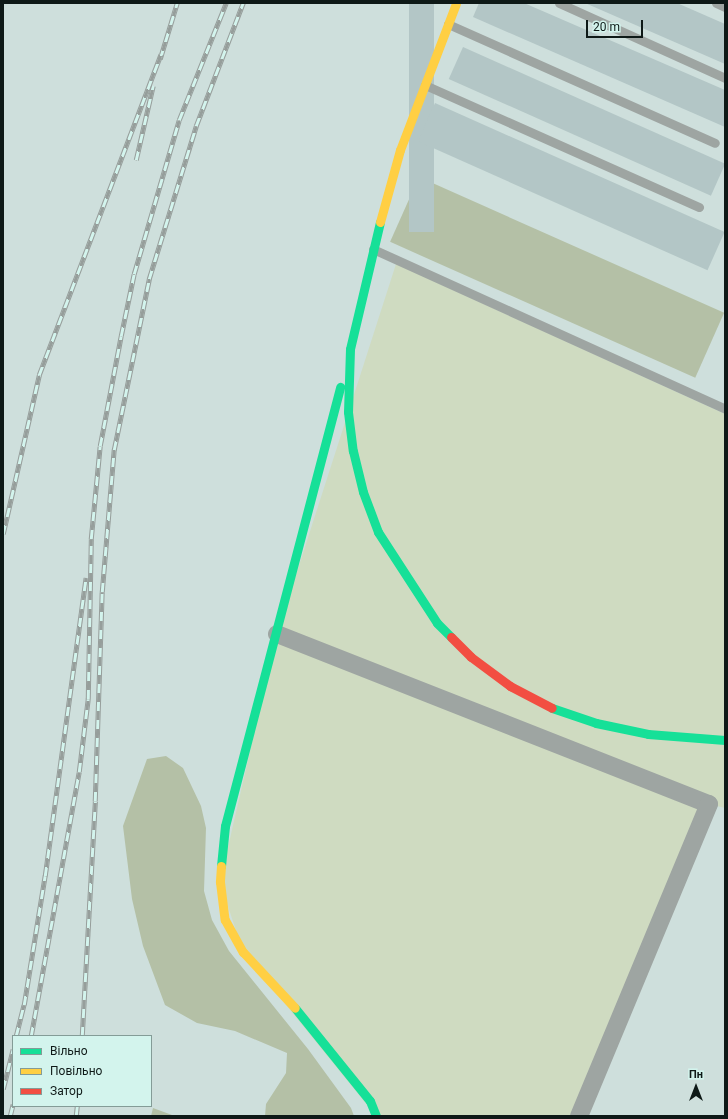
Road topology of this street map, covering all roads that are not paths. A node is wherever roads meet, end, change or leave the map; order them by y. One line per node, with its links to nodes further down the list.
1 (456, 3): 5 (street)
2 (560, 3): 6 (lane)
3 (716, 3): 4 (lane)
4 (725, 7)
5 (448, 24): 7 (street); 8 (lane)
6 (725, 78)
7 (425, 85): 9 (lane); 10 (street)
8 (715, 143)
9 (699, 207)
10 (373, 249): 11 (street); 12 (lane)
11 (350, 349): 13 (street); 14 (street)
12 (725, 409)
13 (277, 634): 15 (street); 16 (street)
14 (725, 740)
15 (376, 1116)
16 (579, 1116)

